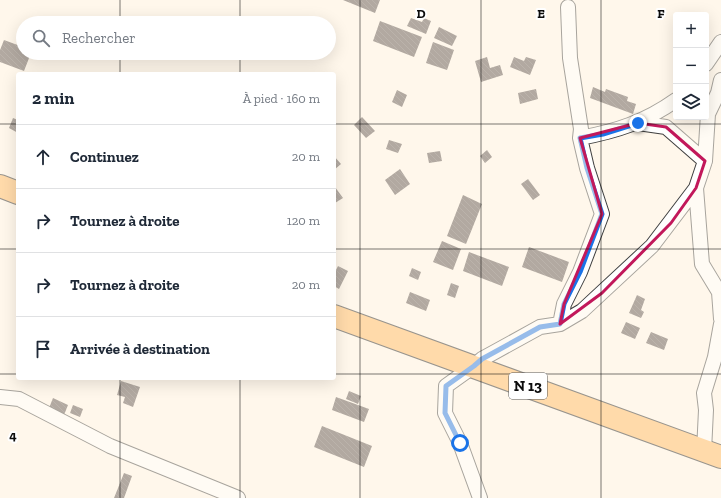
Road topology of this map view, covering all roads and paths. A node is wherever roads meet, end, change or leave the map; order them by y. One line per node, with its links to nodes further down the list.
1 (568, 7): 7 (street)
2 (721, 42): 3 (street)
3 (709, 60)
4 (721, 80): 8 (street)
5 (673, 102): 6 (street)
6 (638, 123): 7 (street); 8 (street)
7 (580, 138): 14 (street)
8 (705, 161): 10 (street)
9 (0, 186): 11 (main road)
10 (696, 188): 13 (street); 14 (street)
11 (16, 192)
12 (336, 317): 16 (main road, N 13)
13 (721, 319)
14 (560, 324): 16 (street)
15 (721, 324): 18 (street)
16 (474, 366): 18 (main road, N 13); 21 (street)
17 (0, 397): 19 (street)
18 (712, 454)
19 (213, 493): 20 (street)
20 (238, 498)
21 (480, 498)

